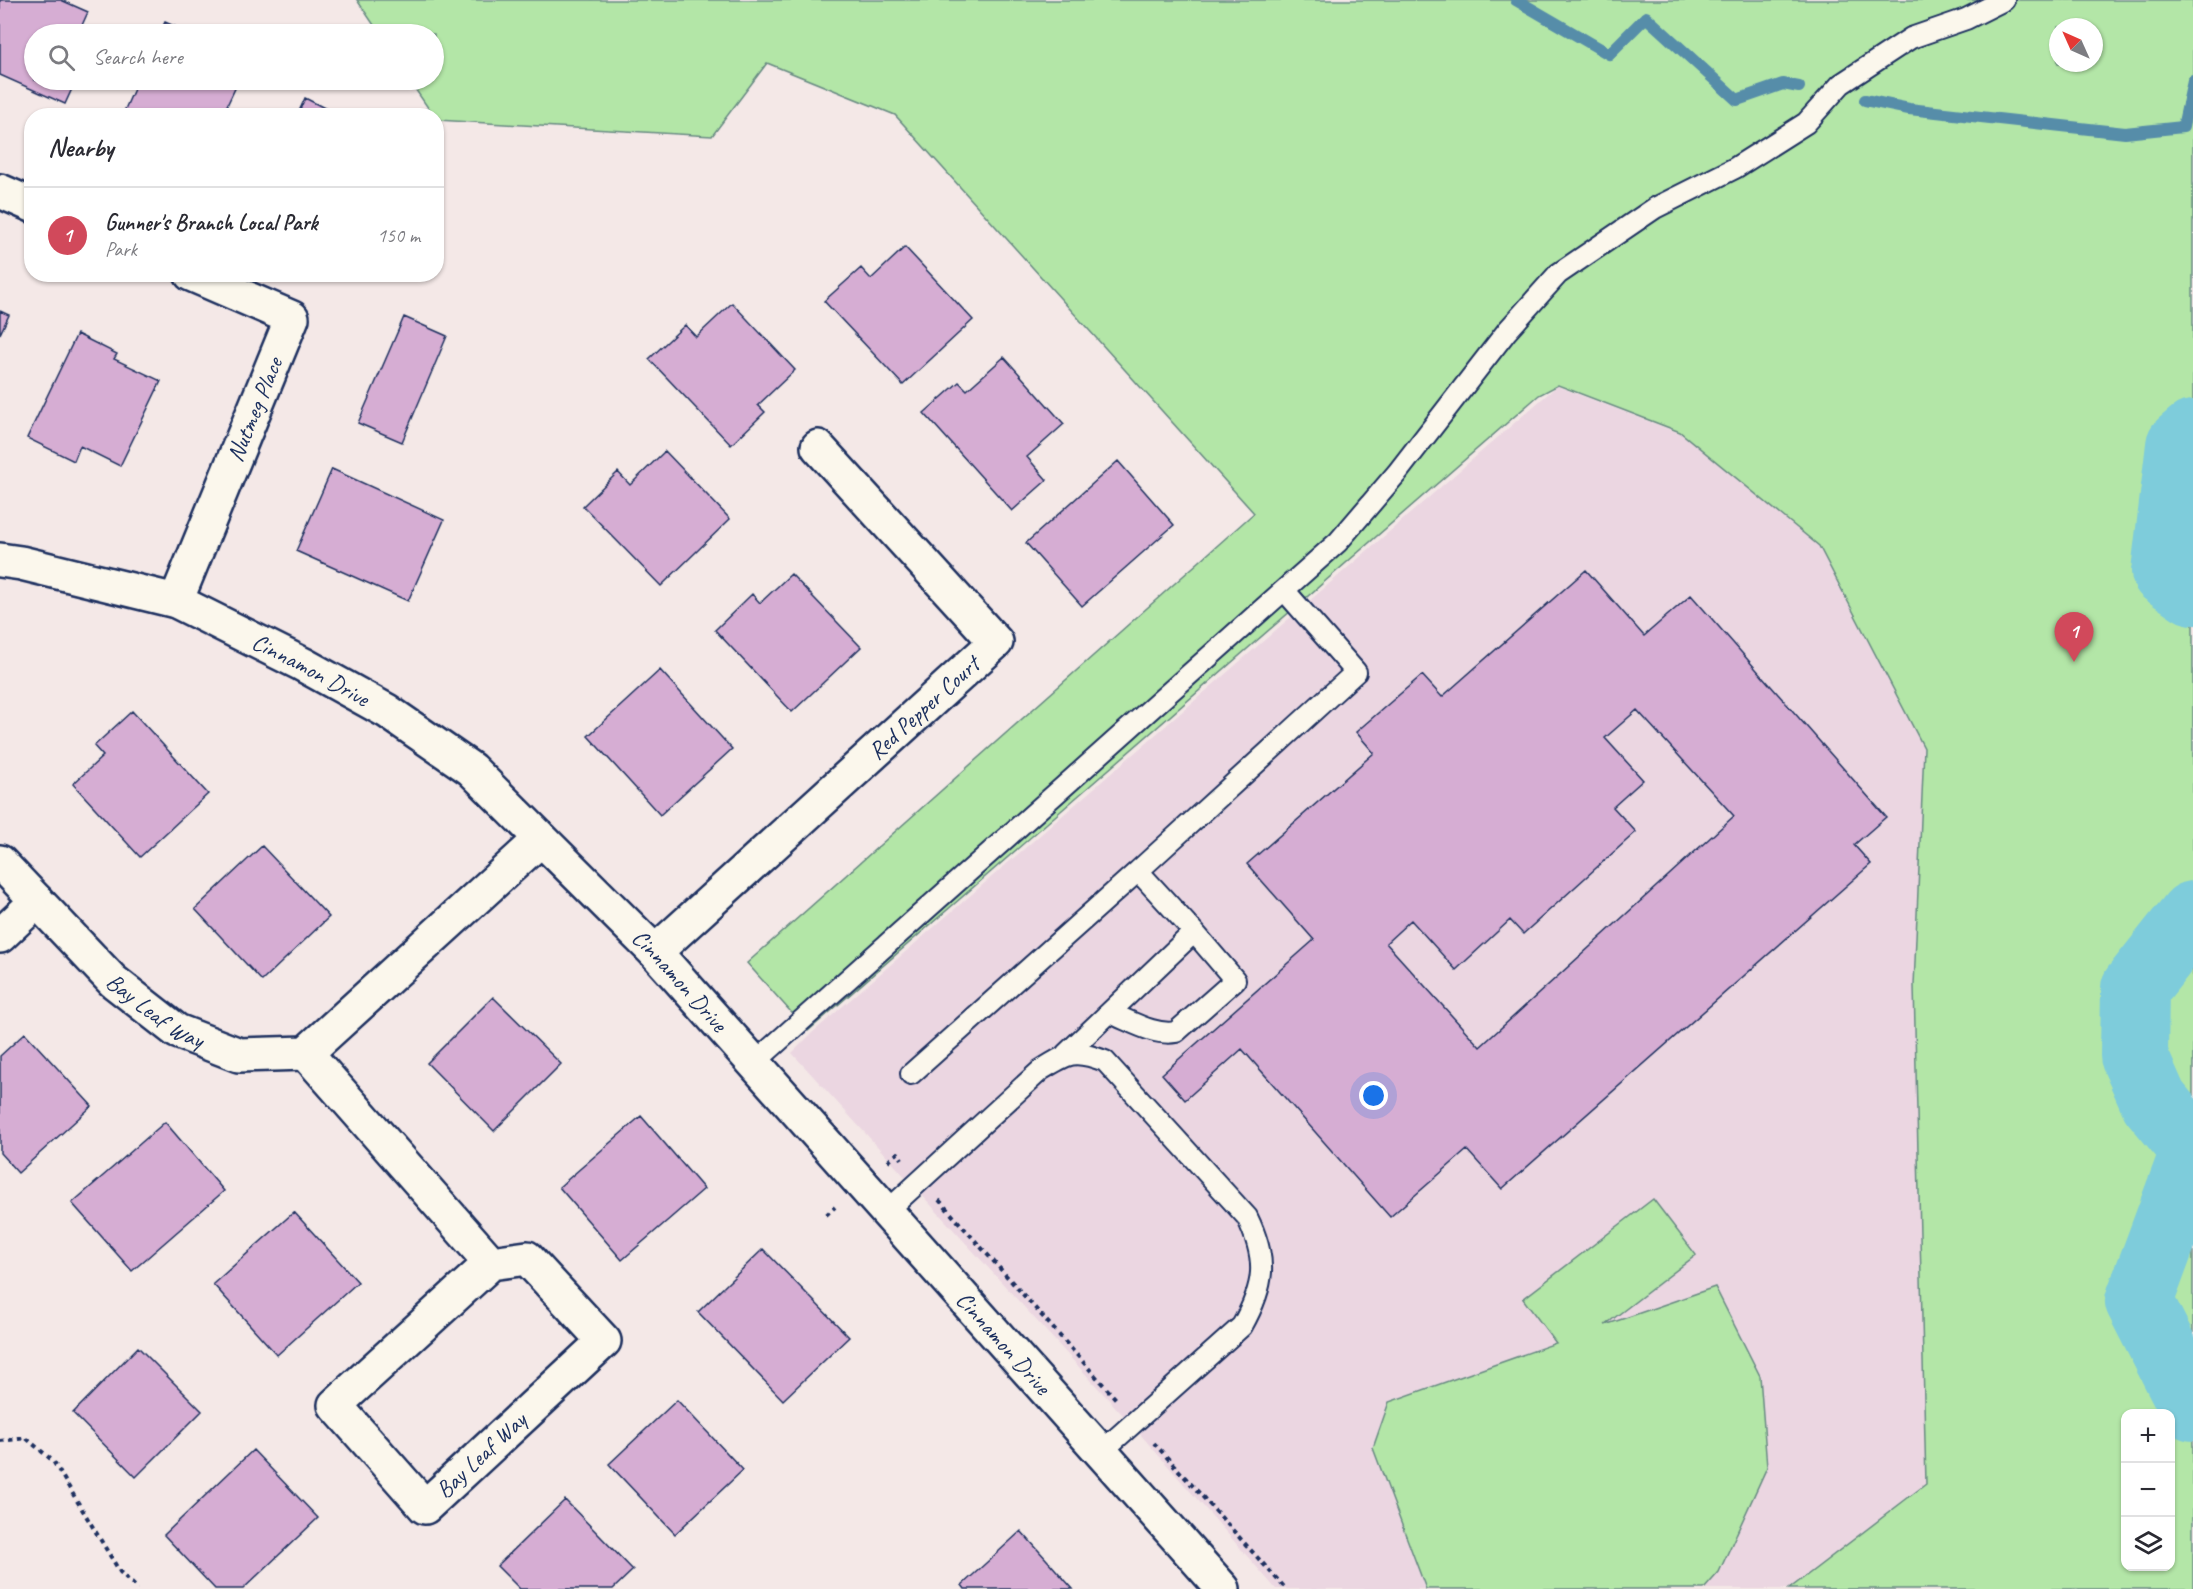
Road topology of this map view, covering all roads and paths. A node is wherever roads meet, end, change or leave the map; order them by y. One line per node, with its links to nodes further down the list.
1 (2004, 0): 7 (lane)
2 (0, 191): 3 (street)
3 (24, 202)
4 (209, 282): 8 (street, Nutmeg Place)
5 (818, 447): 15 (street, Red Pepper Court)
6 (0, 560): 8 (street, Cinnamon Drive)
7 (1284, 590): 11 (lane); 19 (lane)
8 (176, 601): 9 (street, Cinnamon Drive)
9 (541, 839): 15 (street, Cinnamon Drive); 17 (street)
10 (0, 862): 12 (street, Bay Leaf Way)
11 (1138, 871): 13 (lane); 20 (lane)
12 (37, 901): 14 (street); 17 (street, Bay Leaf Way)
13 (1194, 932): 16 (lane); 16 (lane)
14 (0, 936)
15 (656, 952): 19 (street, Cinnamon Drive)
16 (1110, 1013): 18 (lane)
17 (306, 1053): 25 (street)
18 (1066, 1054): 21 (lane); 26 (lane)
19 (754, 1063): 22 (street, Cinnamon Drive)
20 (911, 1074)
21 (921, 1180): 22 (path); 23 (lane); 26 (path)
22 (862, 1185): 23 (street, Cinnamon Drive); 24 (path)
23 (886, 1212): 28 (street, Cinnamon Drive)
24 (826, 1215)
25 (491, 1263): 25 (street, Bay Leaf Way)
26 (1135, 1421): 28 (lane); 31 (path)
27 (0, 1441): 29 (path)
28 (1101, 1452): 30 (street, Cinnamon Drive)
29 (138, 1589)
30 (1223, 1589)
31 (1286, 1589)

